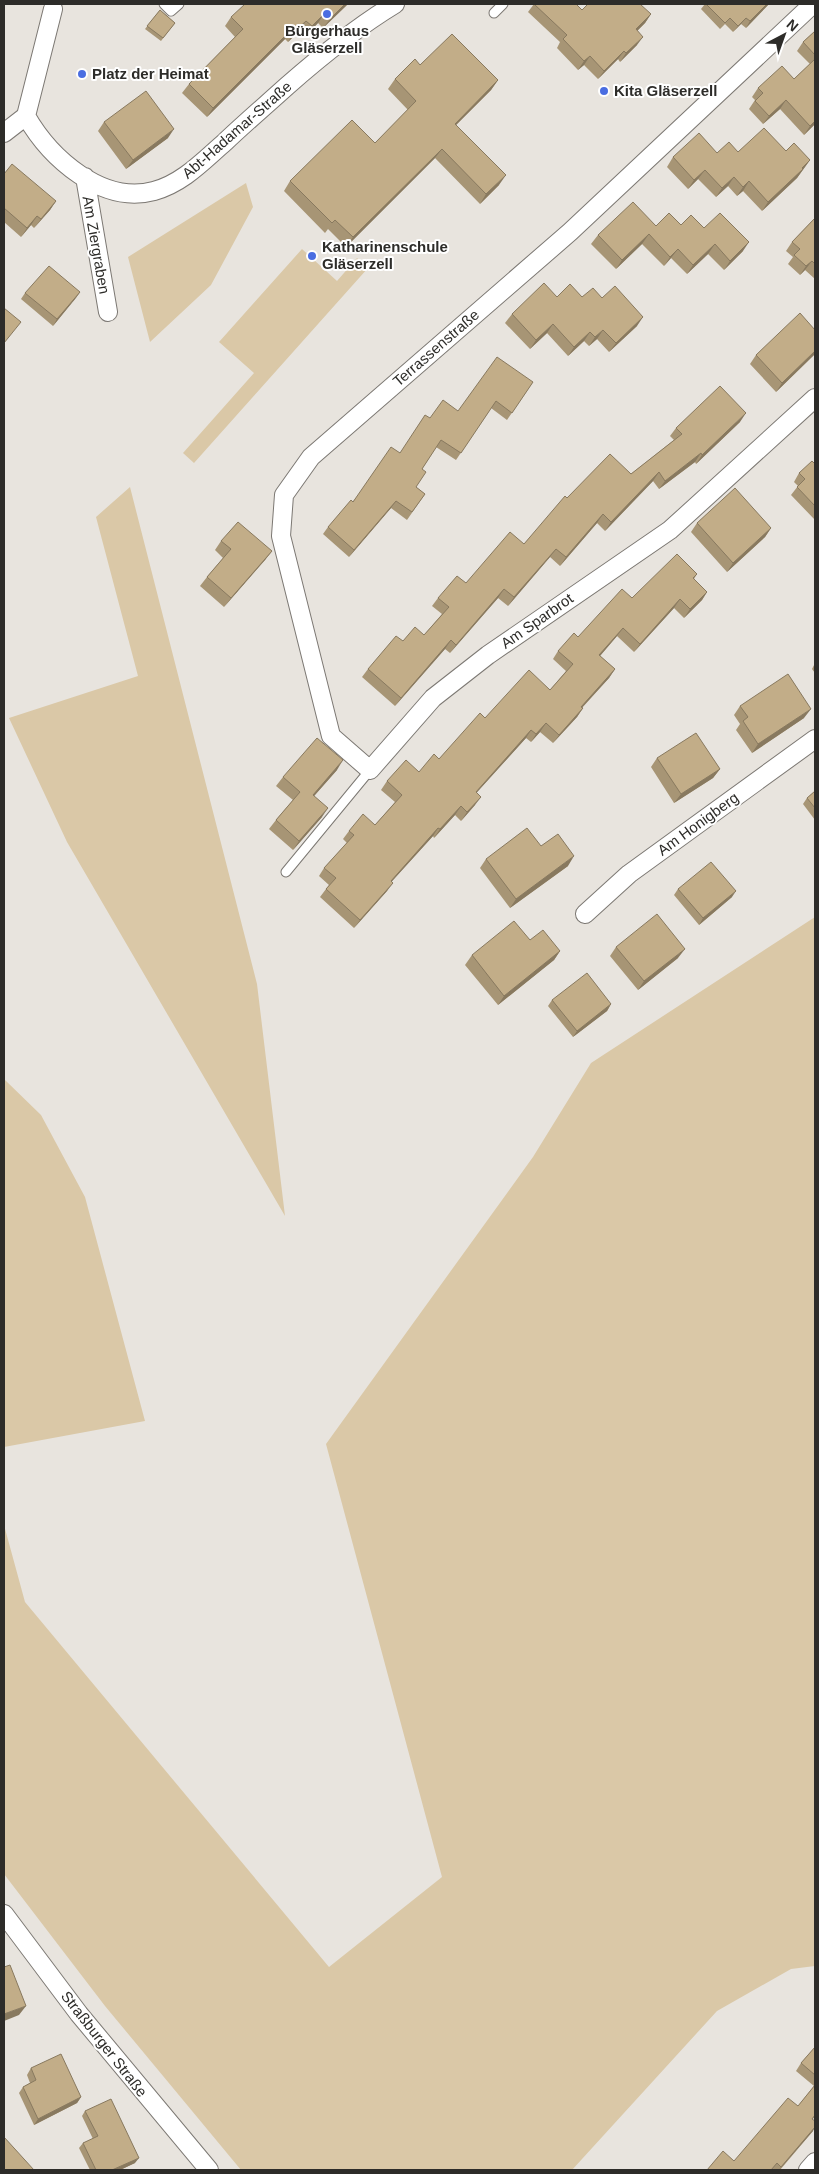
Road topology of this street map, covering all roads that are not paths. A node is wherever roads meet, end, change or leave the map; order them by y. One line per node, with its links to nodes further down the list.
1 (164, 4): 2 (lane)
2 (179, 4)
3 (395, 4): 10 (street, Abt-Hadamar-Straße)
4 (503, 4): 7 (lane)
5 (813, 4): 14 (street, Terrassenstraße)
6 (52, 6): 8 (street)
7 (494, 13)
8 (26, 116): 9 (street); 10 (street, Abt-Hadamar-Straße)
9 (4, 132)
10 (85, 177): 11 (street, Am Ziergraben)
11 (108, 312)
12 (815, 398): 14 (street, Am Sparbrot)
13 (815, 739): 16 (street, Am Honigberg)
14 (370, 770): 15 (lane, Am Sparbrot)
15 (286, 872)
16 (585, 914)
17 (4, 1914): 19 (street, Straßburger Straße)
18 (815, 2162): 20 (street)
19 (209, 2170)
20 (808, 2170)

